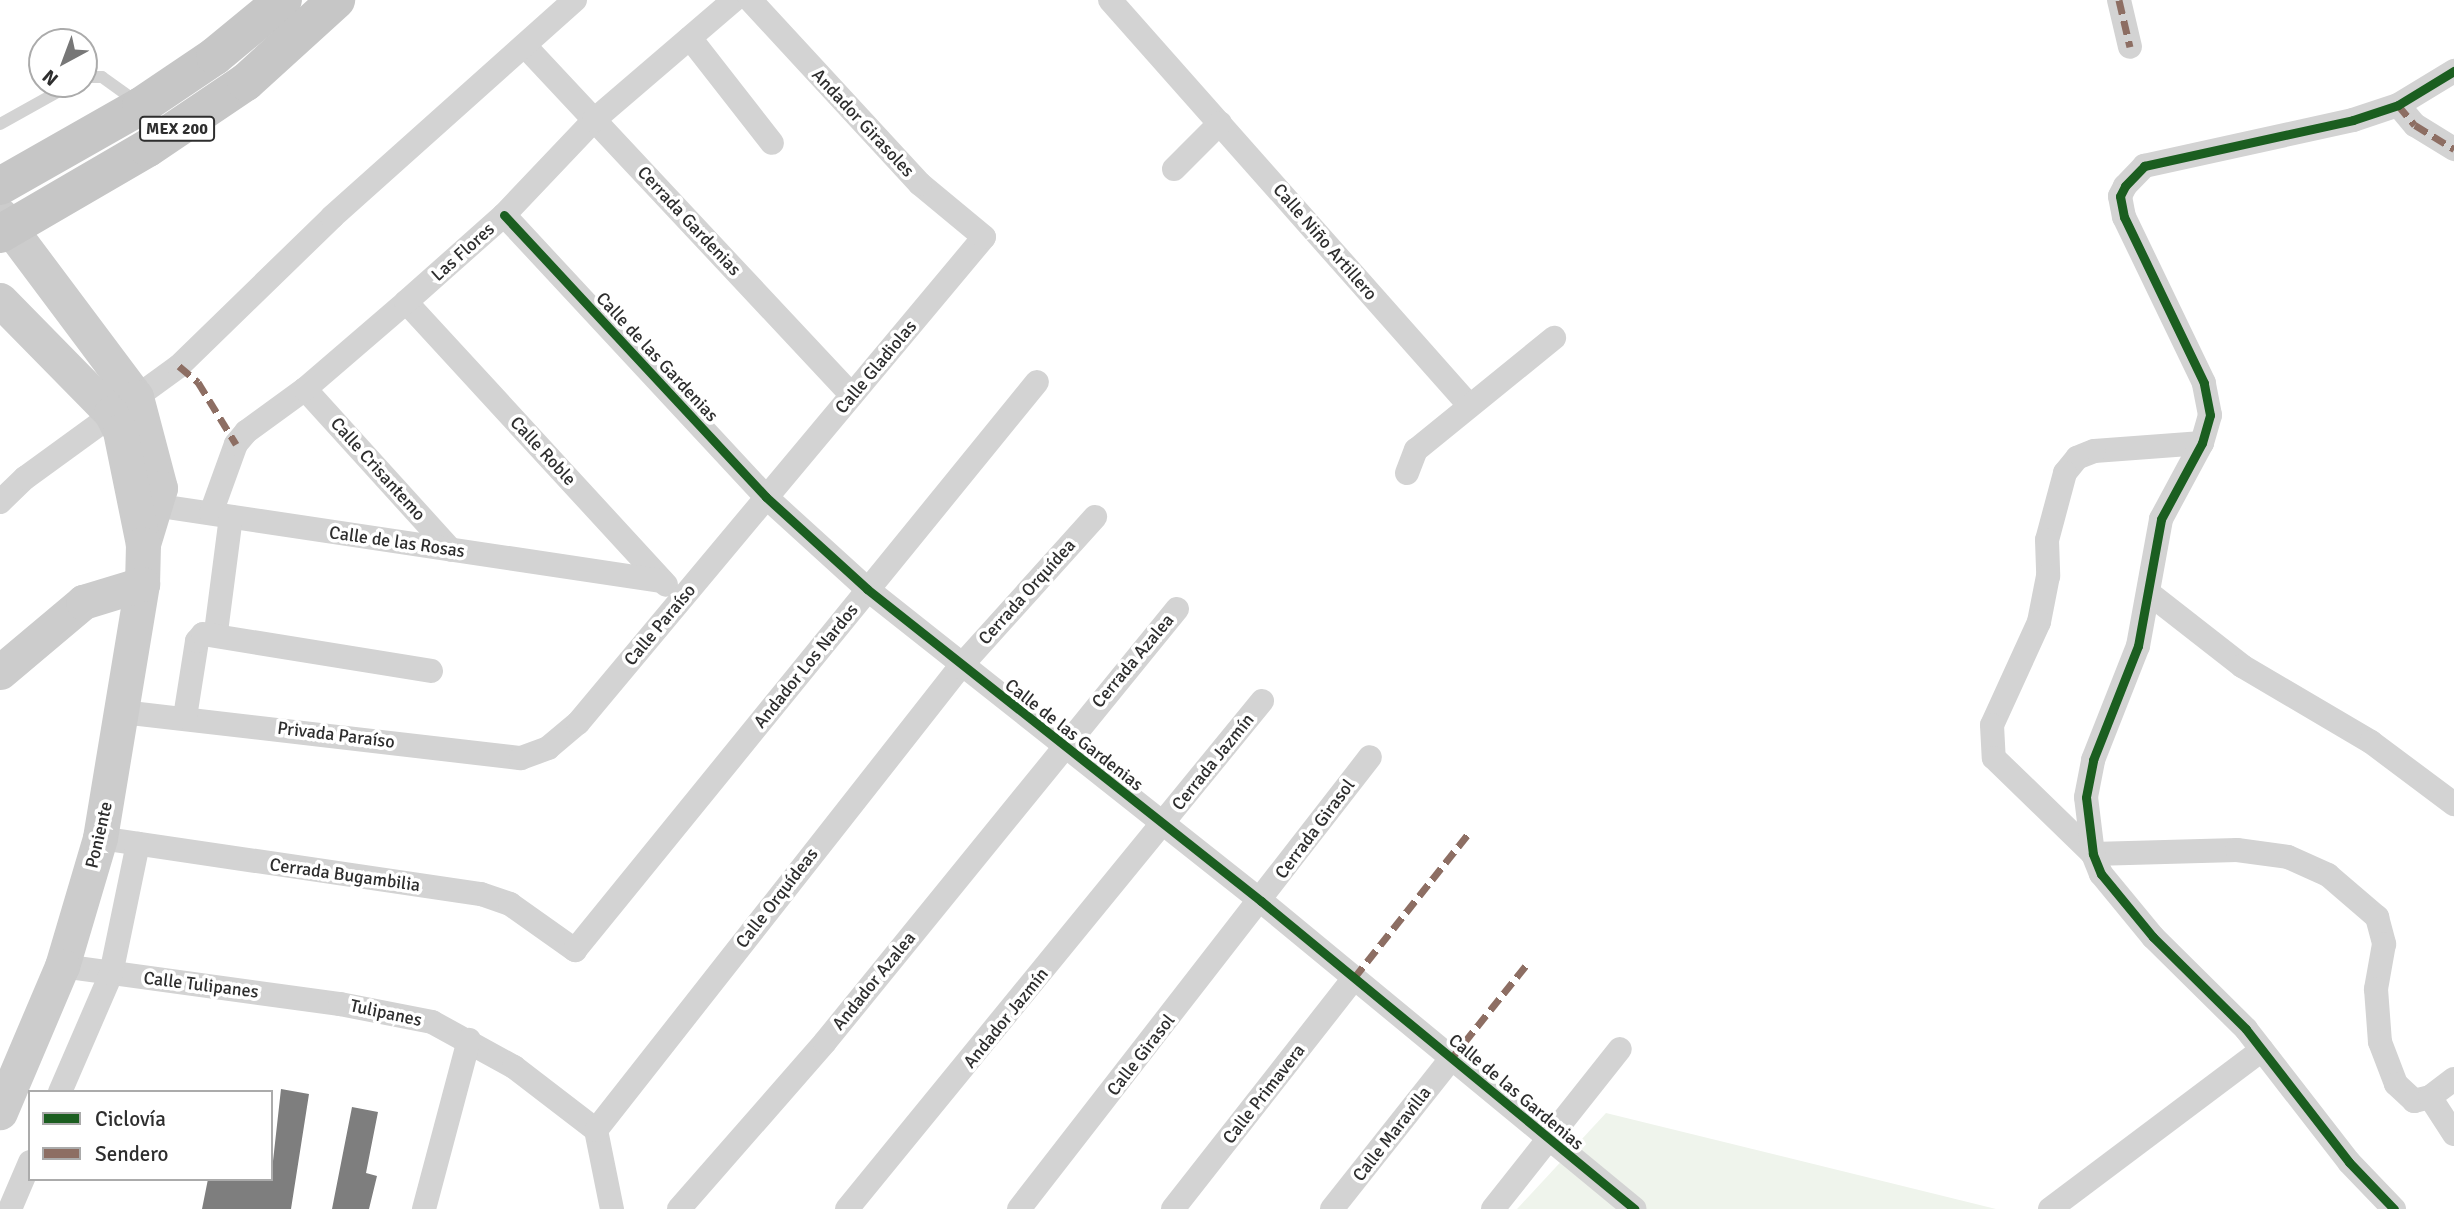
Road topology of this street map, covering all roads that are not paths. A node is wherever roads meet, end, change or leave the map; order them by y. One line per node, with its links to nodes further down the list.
1 (283, 0): 15 (main road, MEX 200)
2 (336, 0): 24 (main road, MEX 200)
3 (575, 0): 9 (street)
4 (734, 0): 8 (street, Las Flores)
5 (750, 0): 25 (street, Andador Girasoles)
6 (1110, 0): 17 (street, Calle Niño Artillero)
7 (2119, 0): 10 (street)
8 (690, 38): 16 (street, Las Flores); 19 (street)
9 (525, 46): 16 (street, Cerrada Gardenias); 33 (street)
10 (2130, 47)
11 (2454, 71): 14 (street)
12 (98, 77): 15 (lane)
13 (47, 98): 18 (lane)
14 (2398, 105): 20 (street); 34 (street)
15 (141, 106): 22 (main road, MEX 200)
16 (594, 120): 23 (street, Las Flores); 31 (street, Cerrada Gardenias)
17 (1220, 123): 21 (street); 32 (street, Calle Niño Artillero)
18 (0, 124)
19 (772, 143)
20 (2454, 149)
21 (1174, 169)
22 (0, 186)
23 (504, 215): 26 (street, Las Flores); 36 (street, Calle de las Gardenias)
24 (3, 226): 33 (street, Poniente)
25 (984, 237): 31 (street, Calle Gladiolas)
26 (406, 302): 30 (street, Las Flores); 42 (street, Calle Roble)
27 (2, 304): 33 (street, Poniente)
28 (1554, 338): 32 (street)
29 (1037, 382): 44 (street, Andador Los Nardos)
30 (305, 389): 39 (street, Las Flores); 41 (street, Calle Crisantemo)
31 (852, 395): 36 (street, Calle Gladiolas)
32 (1468, 404): 35 (street)
33 (124, 405): 37 (street); 38 (street, Poniente)
34 (2202, 443): 45 (street); 62 (street)
35 (1407, 474)
36 (766, 497): 44 (street, Calle de las Gardenias); 46 (street, Calle Paraíso)
37 (0, 502)
38 (145, 503): 39 (street, Calle de las Rosas); 43 (street, Poniente)
39 (221, 515): 41 (street, Calle de las Rosas); 48 (street, Las Flores)
40 (1095, 517): 49 (street, Cerrada Orquídea)
41 (451, 550): 42 (street, Calle de las Rosas)
42 (662, 581): 46 (street, Calle Roble)
43 (142, 584): 51 (street); 53 (street, Poniente)
44 (867, 589): 49 (street, Calle de las Gardenias); 64 (street, Andador Los Nardos)
45 (2150, 594): 58 (street); 62 (street)
46 (680, 601): 56 (street, Calle Paraíso)
47 (1177, 609): 55 (street, Cerrada Azalea)
48 (209, 633): 50 (street); 54 (street, Las Flores)
49 (960, 667): 55 (street, Calle de las Gardenias); 77 (street, Calle Orquídeas)
50 (431, 671)
51 (0, 672)
52 (1262, 701): 59 (street, Cerrada Jazmín)
53 (122, 712): 54 (street, Privada Paraíso); 60 (street, Poniente)
54 (184, 717): 56 (street, Privada Paraíso)
55 (1063, 747): 59 (street, Calle de las Gardenias); 84 (street, Andador Azalea)
56 (548, 748)
57 (1370, 757): 63 (street, Cerrada Girasol)
58 (2454, 804)
59 (1164, 824): 63 (street, Calle de las Gardenias); 85 (street, Andador Jazmín)
60 (100, 838): 61 (street, Cerrada Bugambilia); 65 (street, Poniente)
61 (138, 844): 64 (street, Cerrada Bugambilia); 66 (street)
62 (2093, 854): 71 (street); 75 (street)
63 (1261, 901): 67 (street, Calle de las Gardenias); 86 (street, Calle Girasol)
64 (575, 950)
65 (62, 966): 66 (street, Calle Tulipanes); 76 (street, Poniente)
66 (111, 974): 68 (street, Calle Tulipanes); 74 (street)
67 (1354, 978): 72 (street, Calle de las Gardenias); 87 (street, Calle Primavera)
68 (340, 1004): 69 (street, Tulipanes)
69 (469, 1040): 77 (street); 82 (street)
70 (1620, 1049): 79 (street)
71 (2262, 1050): 91 (street); 92 (street)
72 (1451, 1059): 79 (street, Calle de las Gardenias); 88 (street, Calle Maravilla)
73 (2454, 1079): 75 (street)
74 (61, 1090)
75 (2430, 1097): 78 (street)
76 (0, 1112)
77 (596, 1130): 83 (street)
78 (2454, 1134)
79 (1547, 1140): 89 (street); 90 (street, Calle de las Gardenias)
80 (28, 1167): 81 (street)
81 (10, 1209)
82 (424, 1209)
83 (612, 1209)
84 (679, 1209)
85 (846, 1209)
86 (1019, 1209)
87 (1173, 1209)
88 (1332, 1209)
89 (1493, 1209)
90 (1634, 1209)
91 (2050, 1209)
92 (2394, 1209)

